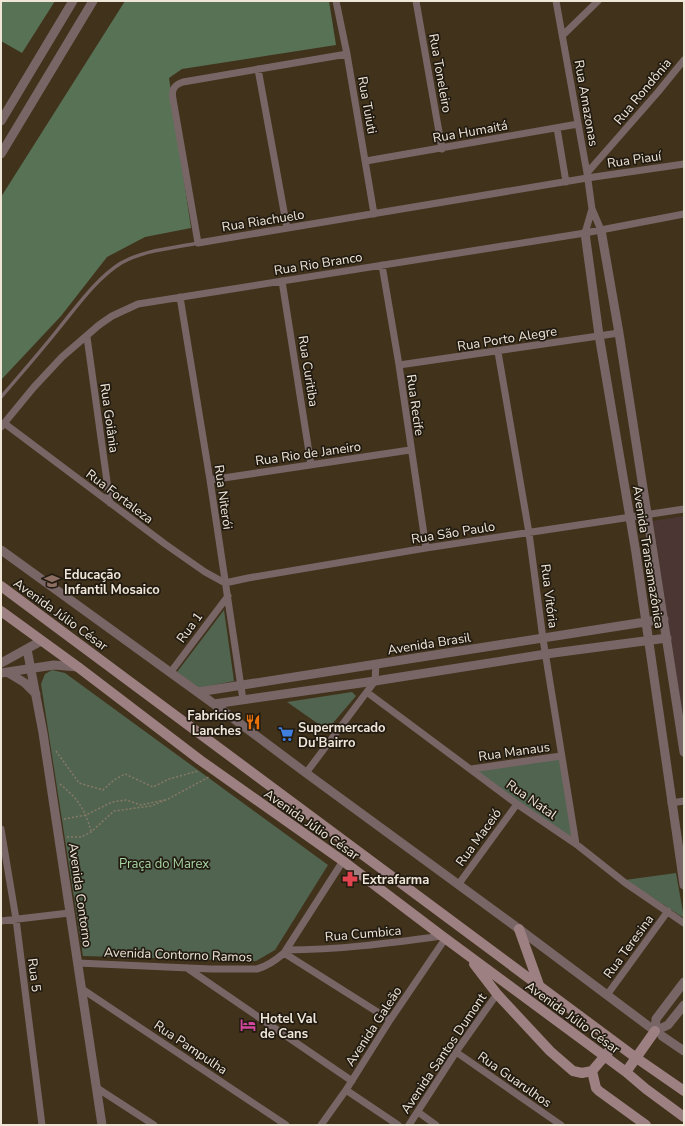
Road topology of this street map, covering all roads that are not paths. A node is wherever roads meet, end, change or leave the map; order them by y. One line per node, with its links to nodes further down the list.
1 (73, 1): 11 (street)
2 (93, 1): 15 (street)
3 (336, 1): 8 (street, Rua Tuiuti)
4 (416, 1): 14 (street, Rua Toneleiro)
5 (556, 1): 7 (street, Rua Amazonas)
6 (598, 1): 7 (street)
7 (563, 35): 12 (street, Rua Amazonas)
8 (347, 54): 10 (street); 16 (street, Rua Tuiuti)
9 (684, 60): 18 (street, Rua Rondônia)
10 (258, 68): 23 (street); 26 (street)
11 (1, 121)
12 (578, 124): 13 (street, Rua Humaitá); 18 (street, Rua Amazonas)
13 (557, 128): 14 (street, Rua Humaitá); 19 (street)
14 (442, 149): 16 (street, Rua Humaitá)
15 (1, 154)
16 (366, 161): 21 (street, Rua Tuiuti)
17 (684, 164): 18 (street, Rua Piauí)
18 (587, 175): 19 (street, Rua Riachuelo); 20 (street, Rua Amazonas)
19 (566, 182): 21 (street, Rua Riachuelo)
20 (592, 209): 24 (street, Rua Amazonas); 25 (street, Rua Amazonas)
21 (374, 214): 23 (street, Rua Riachuelo)
22 (684, 214): 24 (street, Rua Rio Branco)
23 (287, 228): 26 (street, Rua Riachuelo)
24 (601, 230): 25 (street, Rua Rio Branco); 30 (street, Avenida Transamazônica)
25 (585, 233): 27 (street, Rua Rio Branco); 31 (street, Avenida Transamazônica)
26 (198, 243): 35 (lane, Rua Riachuelo)
27 (382, 265): 28 (street, Rua Rio Branco); 34 (street, Rua Recife)
28 (282, 281): 29 (street, Rua Rio Branco); 38 (street, Rua Curitiba)
29 (180, 297): 32 (street, Rua Rio Branco); 39 (street, Rua Niterói)
30 (619, 333): 31 (street, Rua Porto Alegre); 42 (street, Avenida Transamazônica)
31 (599, 335): 33 (street, Rua Porto Alegre); 43 (street, Avenida Transamazônica)
32 (87, 337): 36 (street, Rua Rio Branco); 40 (street, Rua Goiânia)
33 (498, 352): 34 (street, Rua Porto Alegre); 44 (street, Rua Vitória)
34 (399, 366): 37 (street, Rua Recife)
35 (1, 397)
36 (2, 425): 40 (street, Rua Fortaleza)
37 (410, 450): 38 (street, Rua Rio de Janeiro); 45 (street, Rua Recife)
38 (311, 465): 39 (street, Rua Rio de Janeiro)
39 (210, 480): 47 (street, Rua Niterói)
40 (110, 503): 47 (street, Rua Fortaleza)
41 (684, 509): 42 (street, Rua São Paulo)
42 (647, 514): 43 (street, Rua São Paulo); 51 (street, Avenida Transamazônica)
43 (630, 517): 44 (street, Rua São Paulo); 52 (street, Avenida Transamazônica)
44 (530, 533): 45 (street, Rua São Paulo); 53 (street, Rua Vitória)
45 (426, 548): 47 (street, Rua São Paulo)
46 (1, 550): 64 (street, Avenida Júlio César)
47 (225, 584): 49 (street, Rua Niterói)
48 (1, 586): 96 (main road, Avenida Júlio César)
49 (228, 596): 64 (street, Rua 1); 66 (street, Rua Niterói)
50 (1, 611): 55 (main road, Avenida Júlio César)
51 (664, 619): 52 (street, Avenida Brasil); 54 (street, Avenida Transamazônica)
52 (646, 622): 53 (street, Avenida Brasil); 56 (street, Avenida Transamazônica)
53 (543, 638): 58 (street, Rua Vitória); 60 (street, Avenida Brasil)
54 (667, 638): 56 (street); 72 (street, Avenida Transamazônica)
55 (41, 641): 57 (street); 61 (main road, Avenida Júlio César)
56 (649, 641): 58 (street); 77 (street, Avenida Transamazônica)
57 (27, 649): 59 (street); 62 (street, Avenida Contorno)
58 (546, 654): 65 (street); 73 (street, Rua Vitória)
59 (1, 663)
60 (376, 664): 65 (street); 66 (street, Avenida Brasil)
61 (78, 667): 62 (street); 81 (main road, Avenida Júlio César)
62 (31, 669): 63 (street); 69 (street, Avenida Contorno)
63 (4, 673): 69 (street)
64 (170, 673): 67 (street, Avenida Júlio César)
65 (375, 681): 68 (street); 70 (street)
66 (240, 685): 67 (street, Avenida Brasil); 70 (street, Rua Niterói)
67 (198, 692): 71 (street, Avenida Júlio César)
68 (368, 693): 74 (street, Rua Natal); 75 (street)
69 (36, 695): 85 (street, Avenida Contorno)
70 (243, 700): 71 (street)
71 (214, 704): 75 (street, Avenida Júlio César)
72 (684, 752)
73 (561, 756): 74 (street, Rua Manaus); 80 (street, Rua Vitória)
74 (471, 769): 78 (street, Rua Natal)
75 (306, 774): 82 (street, Avenida Júlio César)
76 (684, 801): 77 (street)
77 (671, 803): 83 (street, Avenida Transamazônica)
78 (517, 804): 80 (street, Rua Natal); 82 (street, Rua Maceió)
79 (1, 829): 86 (street, Rua 5)
80 (576, 844): 84 (street, Rua Natal)
81 (343, 860): 90 (main road, Avenida Júlio César); 91 (street, Avenida Contorno Ramos)
82 (458, 885): 89 (street, Avenida Júlio César)
83 (684, 885)
84 (668, 911): 88 (street, Rua Natal); 99 (street, Rua Teresina)
85 (69, 913): 86 (street); 93 (street, Avenida Contorno)
86 (16, 919): 87 (street); 116 (street, Rua 5)
87 (1, 922)
88 (684, 923)
89 (519, 929): 96 (main road); 99 (street, Avenida Júlio César)
90 (443, 938): 91 (street, Rua Cumbica); 92 (main road, Avenida Júlio César); 101 (street, Avenida Galeão)
91 (285, 951): 94 (street, Avenida Contorno Ramos); 101 (street)
92 (466, 954): 98 (main road); 106 (main road, Avenida Júlio César)
93 (78, 963): 94 (street, Avenida Contorno Ramos); 97 (street, Avenida Contorno)
94 (186, 967): 110 (street)
95 (684, 982): 102 (street)
96 (539, 985): 103 (main road, Avenida Júlio César)
97 (82, 989): 111 (street, Avenida Contorno); 119 (street, Rua Pampulha)
98 (497, 994): 105 (street, Avenida Santos Dumont); 108 (main road)
99 (607, 995): 102 (street, Avenida Júlio César)
100 (684, 1006): 102 (street)
101 (390, 1020): 110 (street, Avenida Galeão)
102 (656, 1032): 104 (street, Avenida Júlio César); 107 (main road)
103 (616, 1043): 106 (main road); 107 (main road, Avenida Júlio César)
104 (684, 1051)
105 (456, 1052): 114 (street, Avenida Santos Dumont); 124 (street, Rua Guarulhos)
106 (605, 1056): 108 (main road); 109 (main road, Avenida Júlio César)
107 (635, 1057): 109 (main road); 113 (main road, Avenida Júlio César)
108 (592, 1071): 125 (main road)
109 (626, 1072): 115 (main road, Avenida Júlio César)
110 (352, 1081): 112 (street, Avenida Galeão)
111 (97, 1088): 117 (street, Avenida Contorno); 118 (street)
112 (346, 1090): 120 (street, Avenida Galeão); 121 (street)
113 (684, 1092)
114 (418, 1112): 122 (street, Avenida Santos Dumont); 123 (street)
115 (684, 1117)
116 (42, 1125)
117 (102, 1125)
118 (154, 1125)
119 (286, 1125)
120 (321, 1125)
121 (398, 1125)
122 (409, 1125)
123 (436, 1125)
124 (561, 1125)
125 (646, 1125)

